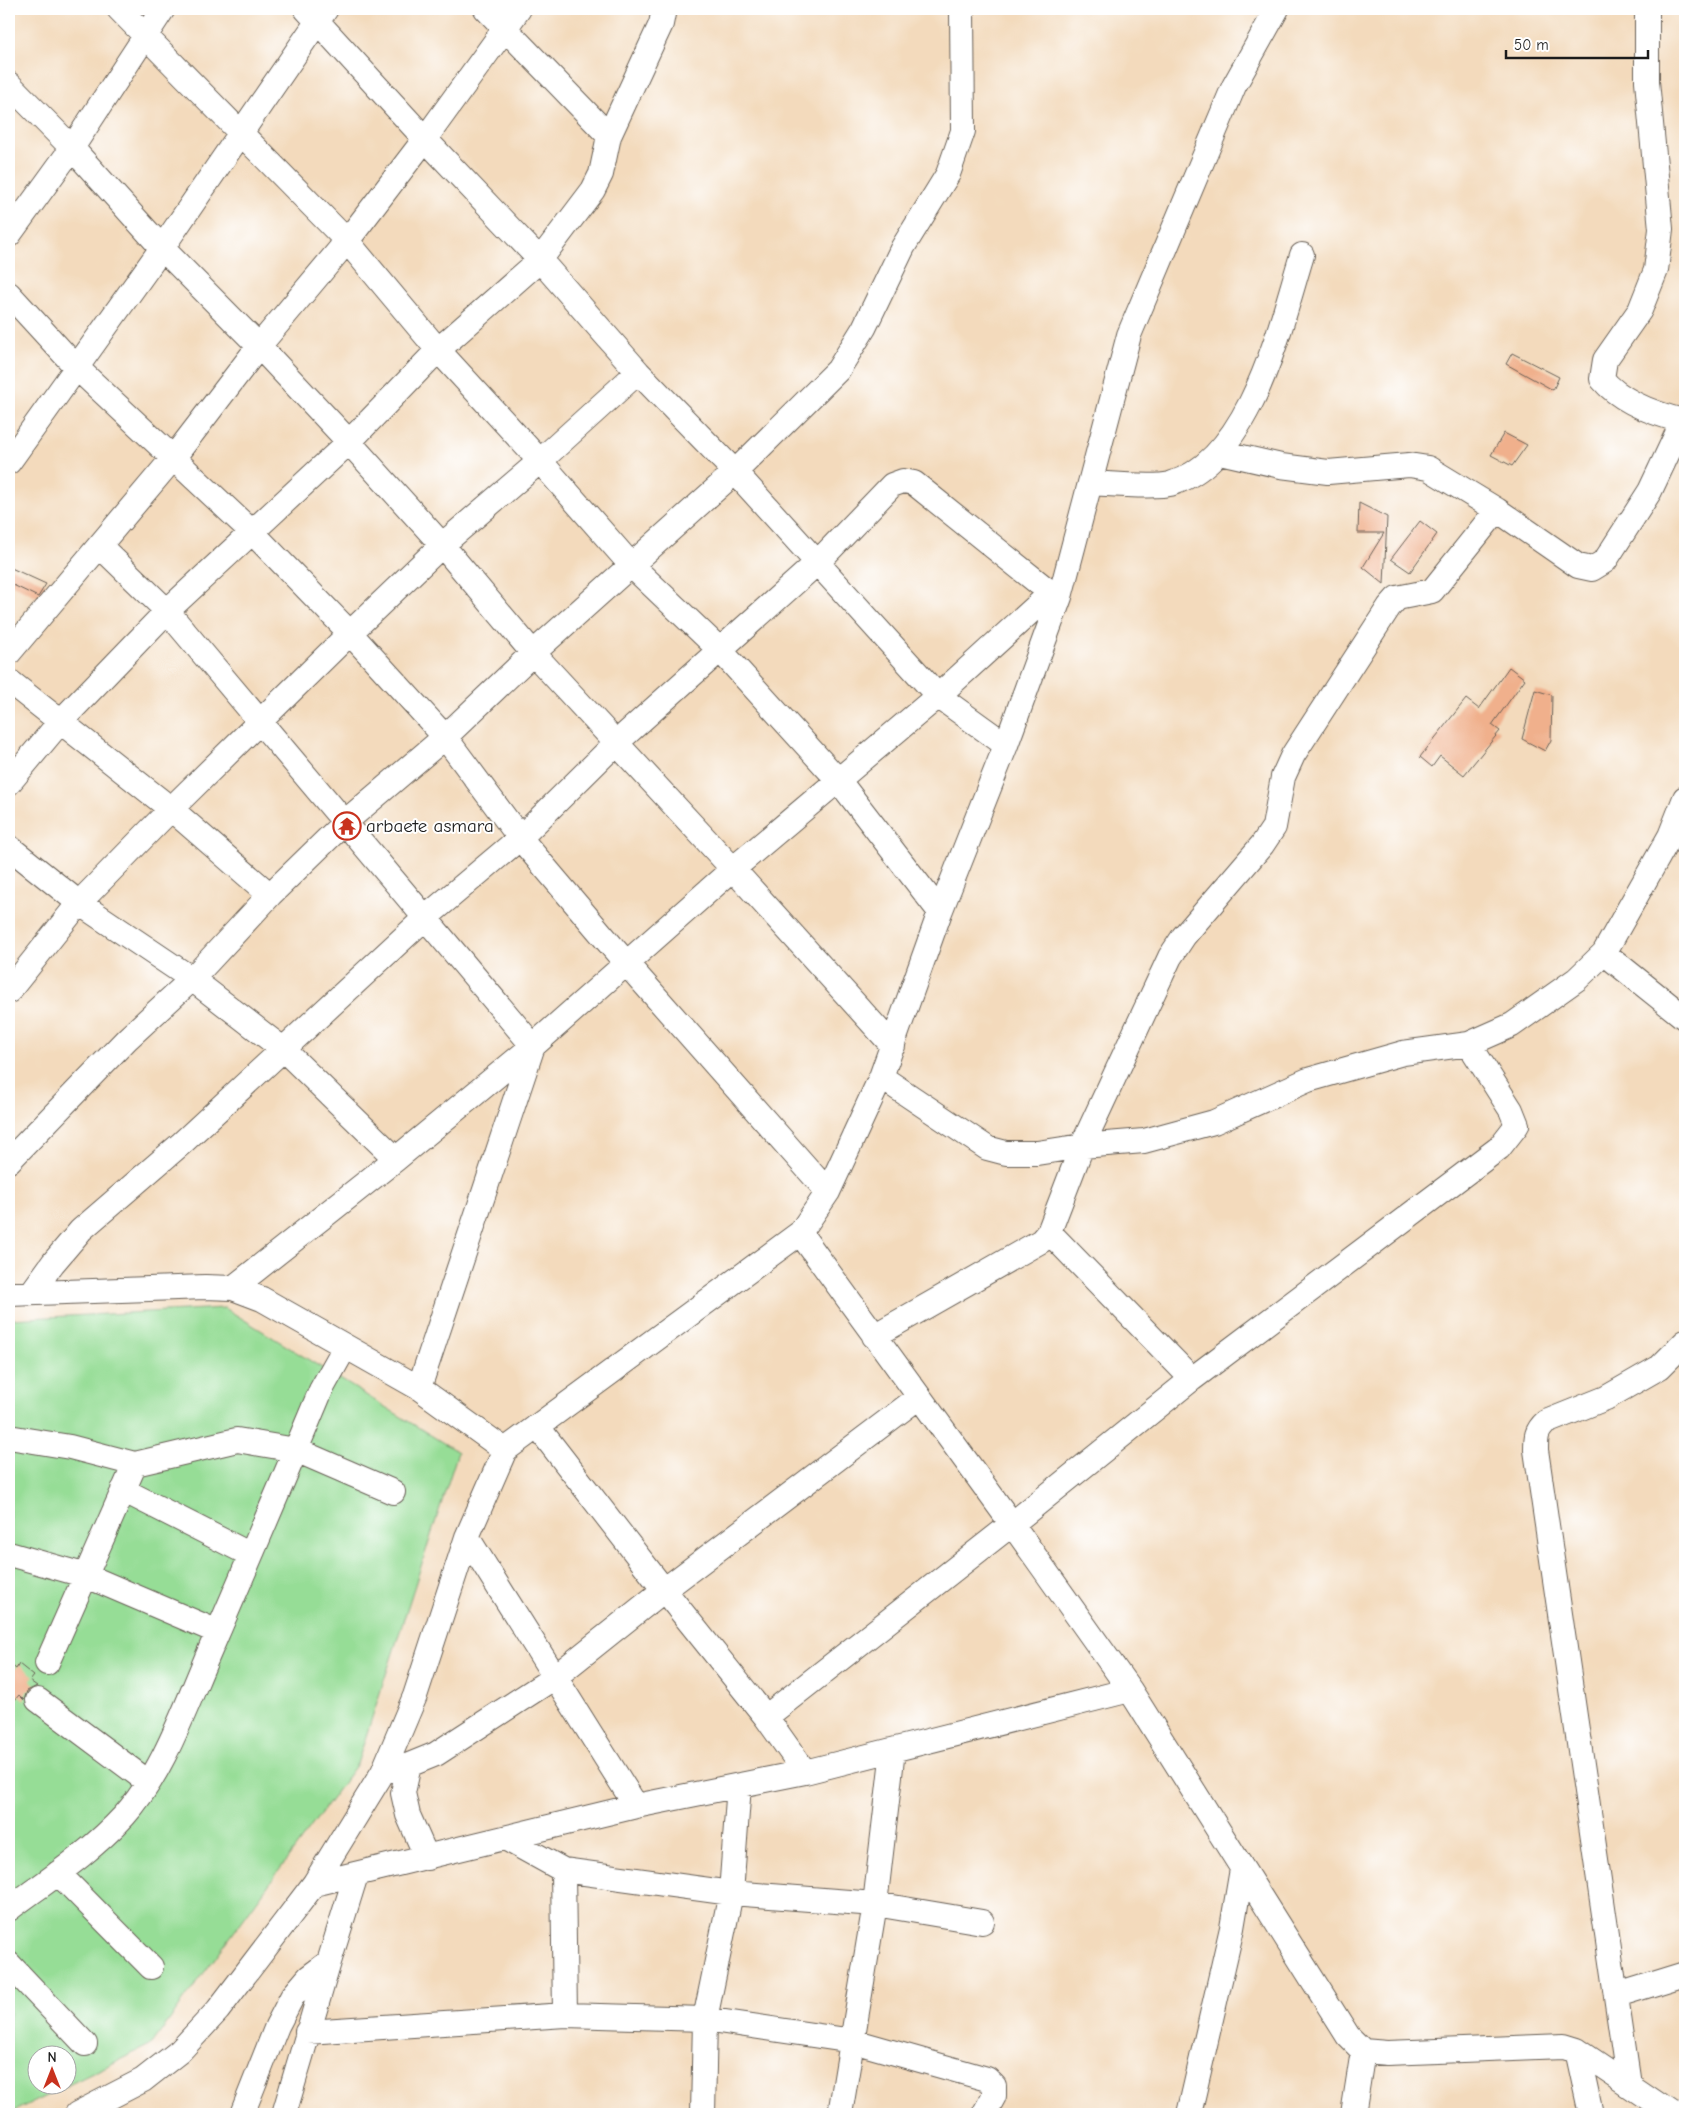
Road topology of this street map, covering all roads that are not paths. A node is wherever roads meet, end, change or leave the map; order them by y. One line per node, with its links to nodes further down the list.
1 (119, 9): 11 (street)
2 (164, 9): 11 (street)
3 (486, 9): 10 (street)
4 (519, 9): 10 (street)
5 (664, 9): 14 (street)
6 (962, 9): 33 (street)
7 (1277, 9): 34 (street)
8 (1647, 9): 27 (street)
9 (316, 13): 13 (street); 15 (street)
10 (504, 28): 14 (street); 15 (street)
11 (147, 36): 13 (street); 16 (street)
12 (9, 84): 16 (street)
13 (242, 133): 18 (street); 19 (street)
14 (609, 136): 21 (street)
15 (425, 139): 18 (street); 21 (street)
16 (72, 148): 17 (street); 19 (street)
17 (9, 235)
18 (347, 241): 23 (street); 24 (street)
19 (162, 248): 23 (street); 25 (street)
20 (1302, 255): 29 (street)
21 (540, 260): 24 (street); 26 (street)
22 (9, 294): 25 (street)
23 (259, 346): 28 (street); 30 (street)
24 (438, 350): 28 (street); 31 (street)
25 (76, 368): 30 (street); 32 (street)
26 (638, 372): 31 (street); 33 (street)
27 (1684, 421): 35 (street)
28 (349, 442): 36 (street); 37 (street)
29 (1220, 452): 34 (street); 35 (street)
30 (174, 457): 36 (street); 38 (street)
31 (540, 461): 37 (street); 40 (street)
32 (9, 462)
33 (735, 472): 39 (street); 40 (street)
34 (1090, 483): 41 (street)
35 (1497, 510): 76 (street)
36 (253, 533): 42 (street); 43 (street)
37 (442, 545): 43 (street); 45 (street)
38 (100, 546): 42 (street); 46 (street)
39 (818, 562): 41 (street); 44 (street); 48 (street)
40 (632, 566): 44 (street); 45 (street)
41 (1056, 595): 48 (street); 53 (street)
42 (168, 611): 49 (street); 50 (street)
43 (350, 633): 49 (street); 51 (street)
44 (720, 650): 52 (street); 54 (street)
45 (533, 652): 51 (street); 52 (street)
46 (9, 653)
47 (9, 681): 50 (street)
48 (938, 696): 53 (street); 54 (street)
49 (262, 721): 57 (street); 58 (street)
50 (60, 722): 55 (street); 57 (street)
51 (445, 737): 58 (street); 59 (street)
52 (616, 743): 59 (street); 61 (street)
53 (1006, 745): 64 (street)
54 (840, 781): 61 (street); 64 (street)
55 (9, 783)
56 (1685, 798): 66 (street)
57 (170, 809): 62 (street); 63 (street)
58 (345, 822): 62 (street); 65 (street)
59 (520, 838): 65 (street); 67 (street)
60 (9, 848): 63 (street)
61 (733, 869): 67 (street); 73 (street)
62 (270, 896): 68 (street)
63 (79, 903): 68 (street); 69 (street)
64 (940, 912): 73 (street)
65 (425, 918): 72 (street); 74 (street)
66 (1604, 953): 70 (street); 71 (street)
67 (626, 964): 72 (street); 79 (street)
68 (192, 979): 74 (street); 78 (street)
69 (9, 991)
70 (1685, 1018)
71 (1469, 1044): 76 (street); 88 (street)
72 (533, 1046): 77 (street); 89 (street)
73 (892, 1046): 75 (street)
74 (284, 1050): 77 (street); 83 (street)
75 (881, 1077): 76 (street); 79 (street)
76 (1082, 1146): 80 (street)
77 (396, 1159): 82 (street)
78 (9, 1161)
79 (828, 1192): 81 (street)
80 (1049, 1232): 85 (street); 88 (street)
81 (800, 1233): 85 (street); 91 (street)
82 (232, 1288): 83 (street); 87 (street)
83 (32, 1292): 84 (street)
84 (9, 1294)
85 (874, 1336): 90 (street)
86 (1685, 1342): 132 (street)
87 (345, 1347): 89 (street); 93 (street)
88 (1192, 1378): 98 (street)
89 (420, 1388): 94 (street)
90 (919, 1397): 98 (street); 103 (street)
91 (537, 1426): 94 (street); 103 (street)
92 (9, 1437): 95 (street)
93 (296, 1450): 95 (street); 97 (street); 101 (street)
94 (504, 1450): 99 (street)
95 (135, 1464): 96 (street)
96 (123, 1490): 101 (street); 102 (street)
97 (393, 1492)
98 (1012, 1524): 107 (street); 109 (street)
99 (467, 1537): 106 (street); 112 (street)
100 (9, 1554): 102 (street)
101 (251, 1555): 104 (street)
102 (87, 1576): 104 (street); 105 (street)
103 (664, 1590): 106 (street); 109 (street)
104 (218, 1632): 114 (street)
105 (46, 1663)
106 (555, 1677): 111 (street); 116 (street)
107 (1130, 1690): 110 (street); 119 (street)
108 (38, 1700): 114 (street)
109 (766, 1717): 113 (street)
110 (893, 1750): 113 (street); 125 (street)
111 (409, 1765): 112 (street); 118 (street)
112 (383, 1772): 123 (street)
113 (805, 1772): 115 (street)
114 (148, 1782): 121 (street)
115 (739, 1785): 116 (street); 124 (street)
116 (636, 1806): 117 (street)
117 (505, 1838): 118 (street); 120 (street)
118 (427, 1858): 122 (street)
119 (1242, 1869): 139 (street); 148 (street)
120 (564, 1870): 124 (street); 133 (street)
121 (58, 1873): 126 (street); 130 (street)
122 (356, 1875): 123 (street); 128 (street)
123 (314, 1884): 142 (street)
124 (731, 1893): 125 (street); 134 (street)
125 (875, 1904): 127 (street); 136 (street)
126 (9, 1909)
127 (982, 1922)
128 (329, 1962): 135 (street); 143 (street)
129 (9, 1964): 137 (street)
130 (151, 1967)
131 (1685, 1974): 132 (street)
132 (1617, 1995): 140 (street)
133 (565, 2015): 134 (street); 135 (street)
134 (705, 2019): 136 (street); 145 (street)
135 (308, 2032): 144 (street)
136 (853, 2041): 146 (street); 147 (street)
137 (85, 2044)
138 (1577, 2050): 139 (street); 140 (street); 150 (street)
139 (1364, 2051): 149 (street)
140 (1629, 2085): 141 (street)
141 (1674, 2110)
142 (77, 2114)
143 (242, 2114)
144 (284, 2114)
145 (703, 2114)
146 (840, 2114)
147 (984, 2114)
148 (1189, 2114)
149 (1353, 2114)
150 (1591, 2114)

